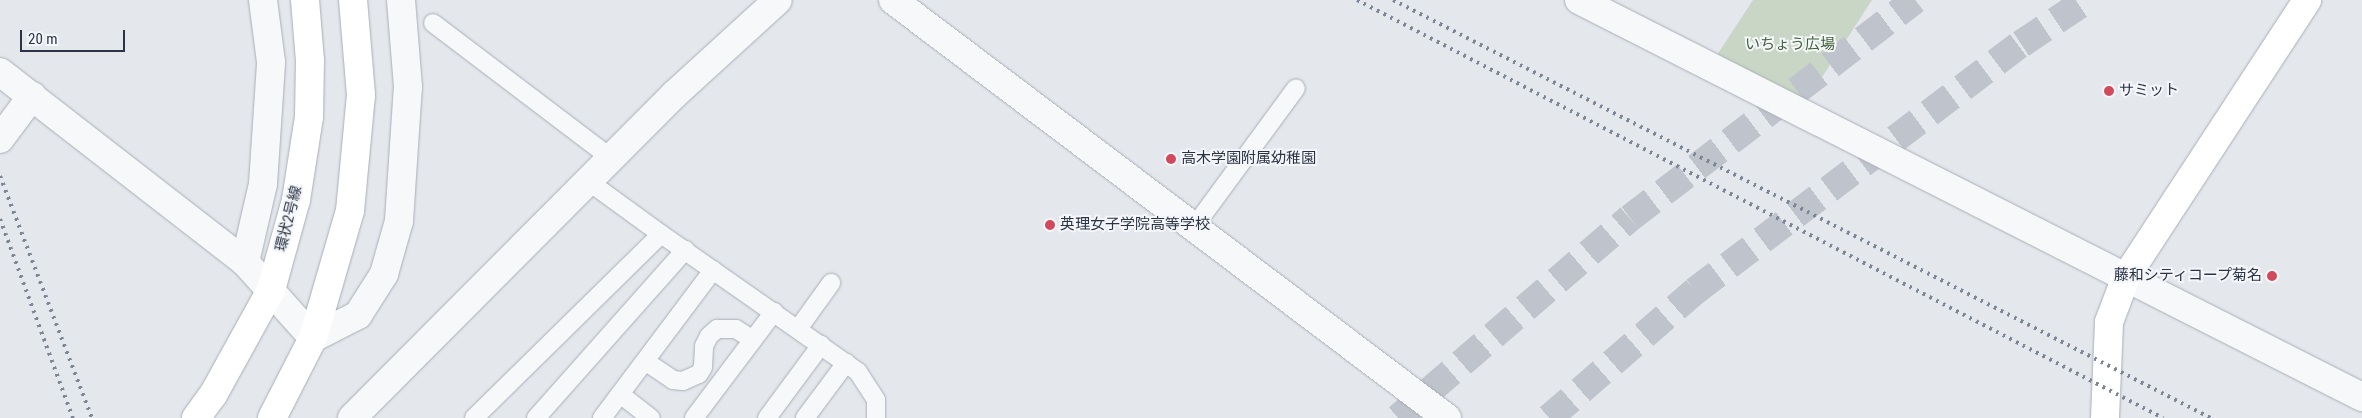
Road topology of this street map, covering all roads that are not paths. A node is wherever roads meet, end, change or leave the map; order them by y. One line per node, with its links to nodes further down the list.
1 (263, 0): 19 (street)
2 (305, 0): 23 (main road, 環状2号線)
3 (353, 0): 26 (main road)
4 (401, 0): 26 (street)
5 (778, 0): 14 (street)
6 (893, 0): 16 (street)
7 (1580, 0): 21 (street)
8 (2307, 0): 21 (main road)
9 (433, 23): 14 (lane)
10 (0, 72): 12 (street)
11 (1296, 88): 16 (lane)
12 (32, 96): 13 (street); 19 (street)
13 (0, 139)
14 (611, 158): 15 (street)
15 (588, 181): 17 (lane); 36 (street)
16 (1194, 227): 44 (street)
17 (662, 234): 18 (lane); 37 (lane)
18 (685, 250): 20 (lane); 38 (lane)
19 (245, 262): 23 (street)
20 (713, 270): 24 (lane); 29 (lane)
21 (2126, 277): 32 (street); 45 (main road)
22 (830, 283): 25 (lane)
23 (270, 290): 26 (street); 34 (main road, 環状2号線)
24 (774, 312): 25 (lane); 27 (lane)
25 (798, 329): 28 (lane)
26 (313, 338): 35 (main road)
27 (753, 340): 29 (lane); 40 (lane)
28 (821, 346): 30 (lane); 41 (lane)
29 (645, 361): 31 (lane)
30 (846, 364): 42 (lane); 43 (lane)
31 (620, 394): 33 (lane); 39 (lane)
32 (2362, 397)
33 (648, 417)
34 (196, 418)
35 (272, 418)
36 (352, 418)
37 (474, 418)
38 (536, 418)
39 (602, 418)
40 (694, 418)
41 (767, 418)
42 (805, 418)
43 (876, 418)
44 (1447, 418)
45 (2105, 418)

